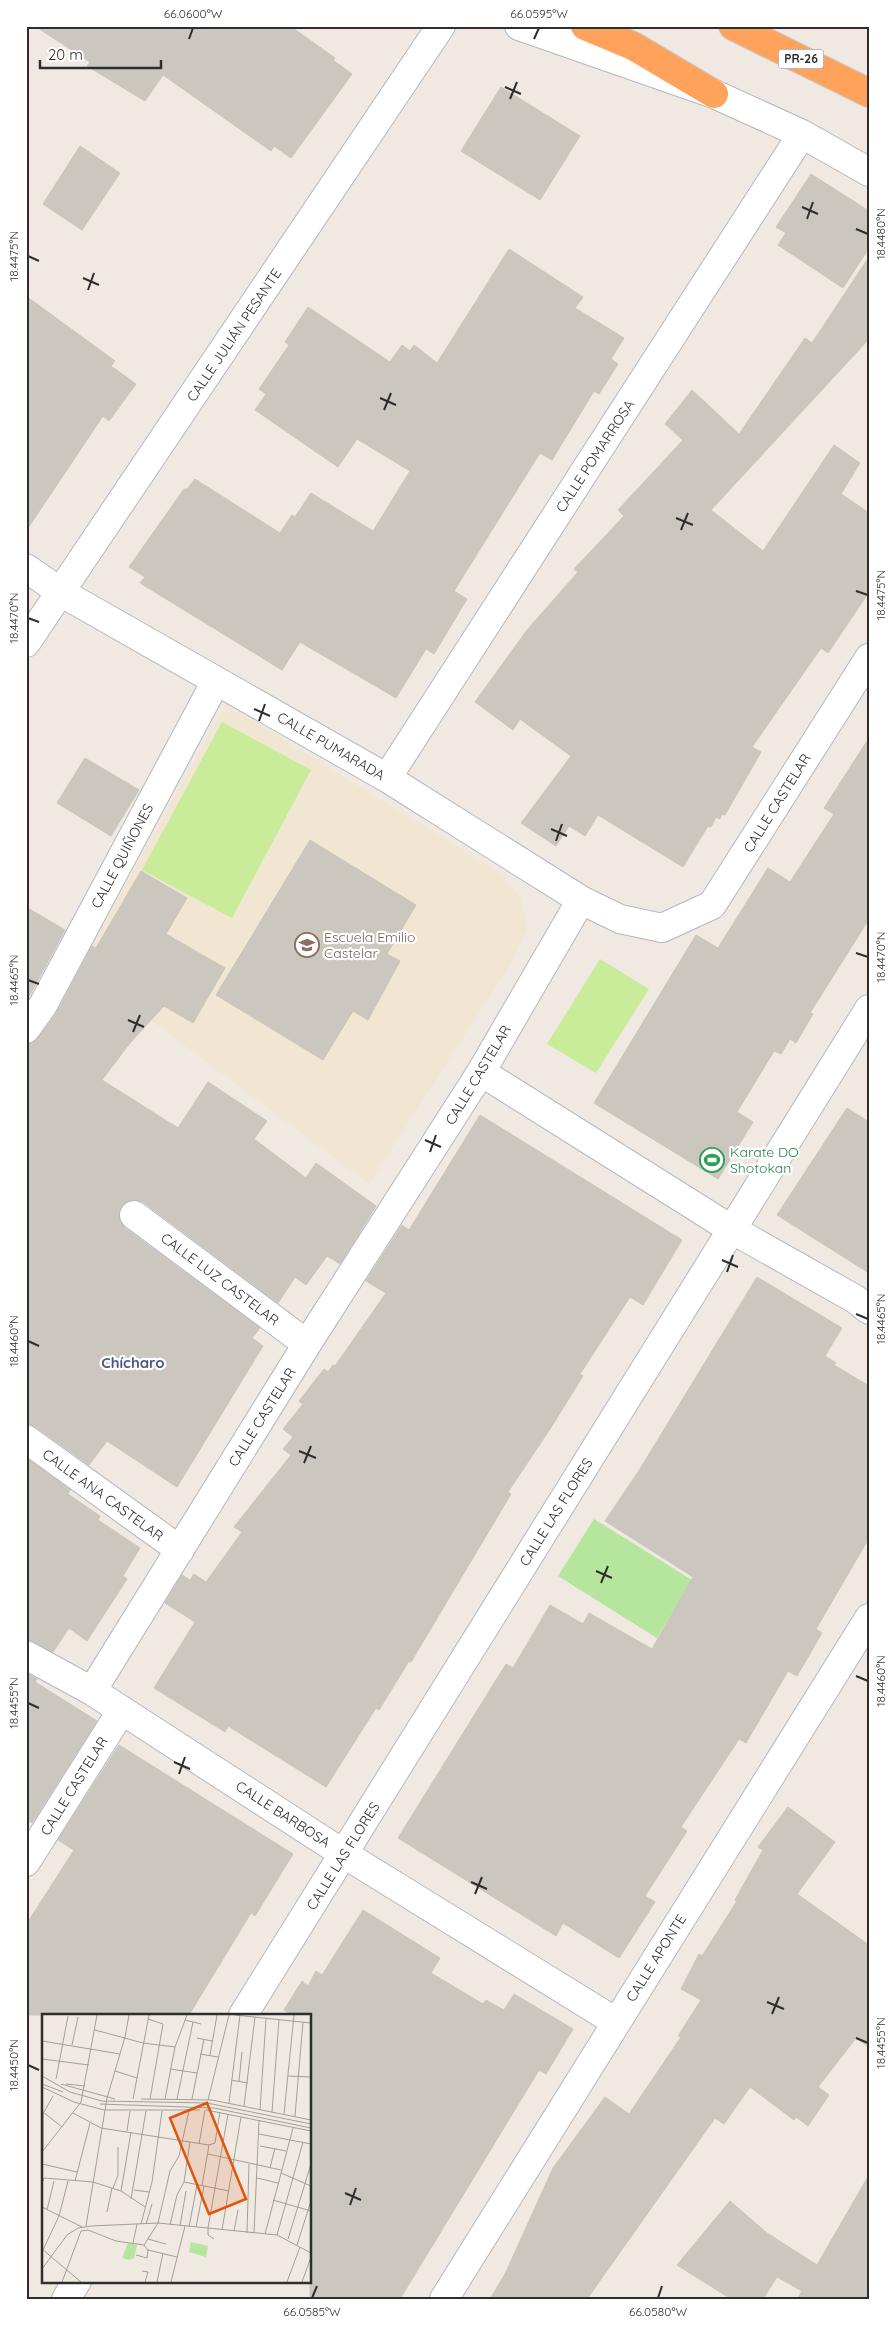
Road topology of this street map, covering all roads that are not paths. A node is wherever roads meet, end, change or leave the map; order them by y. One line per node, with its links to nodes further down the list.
1 (441, 26): 10 (street, CALLE JULIÁN PESANTE)
2 (519, 26): 6 (street)
3 (585, 26): 6 (highway)
4 (733, 26): 5 (highway, PR-26)
5 (869, 93)
6 (714, 94): 7 (street)
7 (802, 134): 8 (street); 14 (street, CALLE POMARROSA)
8 (869, 172)
9 (26, 568): 10 (street, CALLE PUMARADA)
10 (62, 593): 11 (street, CALLE JULIÁN PESANTE); 13 (street, CALLE PUMARADA)
11 (26, 643)
12 (869, 658): 15 (street, CALLE CASTELAR)
13 (216, 681): 14 (street, CALLE PUMARADA); 17 (street, CALLE QUIÑONES)
14 (387, 778): 15 (street, CALLE PUMARADA)
15 (581, 900): 18 (street, CALLE CASTELAR)
16 (869, 1009): 20 (street, CALLE LAS FLORES)
17 (26, 1029)
18 (481, 1072): 20 (street); 22 (street, CALLE CASTELAR)
19 (134, 1215): 22 (street, CALLE LUZ CASTELAR)
20 (731, 1229): 21 (street); 29 (street, CALLE LAS FLORES)
21 (869, 1310)
22 (307, 1344): 24 (street, CALLE CASTELAR)
23 (26, 1439): 24 (street, CALLE ANA CASTELAR)
24 (180, 1550): 27 (street, CALLE CASTELAR)
25 (869, 1618): 32 (street, CALLE APONTE)
26 (26, 1654): 27 (street, CALLE BARBOSA)
27 (92, 1691): 28 (street, CALLE BARBOSA)
28 (122, 1710): 29 (street, CALLE BARBOSA); 30 (street, CALLE CASTELAR)
29 (344, 1854): 31 (street, CALLE LAS FLORES); 32 (street, CALLE BARBOSA)
30 (26, 1862)
31 (245, 2014)
32 (616, 2022): 35 (street, CALLE APONTE)
33 (76, 2282): 34 (street)
34 (66, 2299)
35 (444, 2299)

